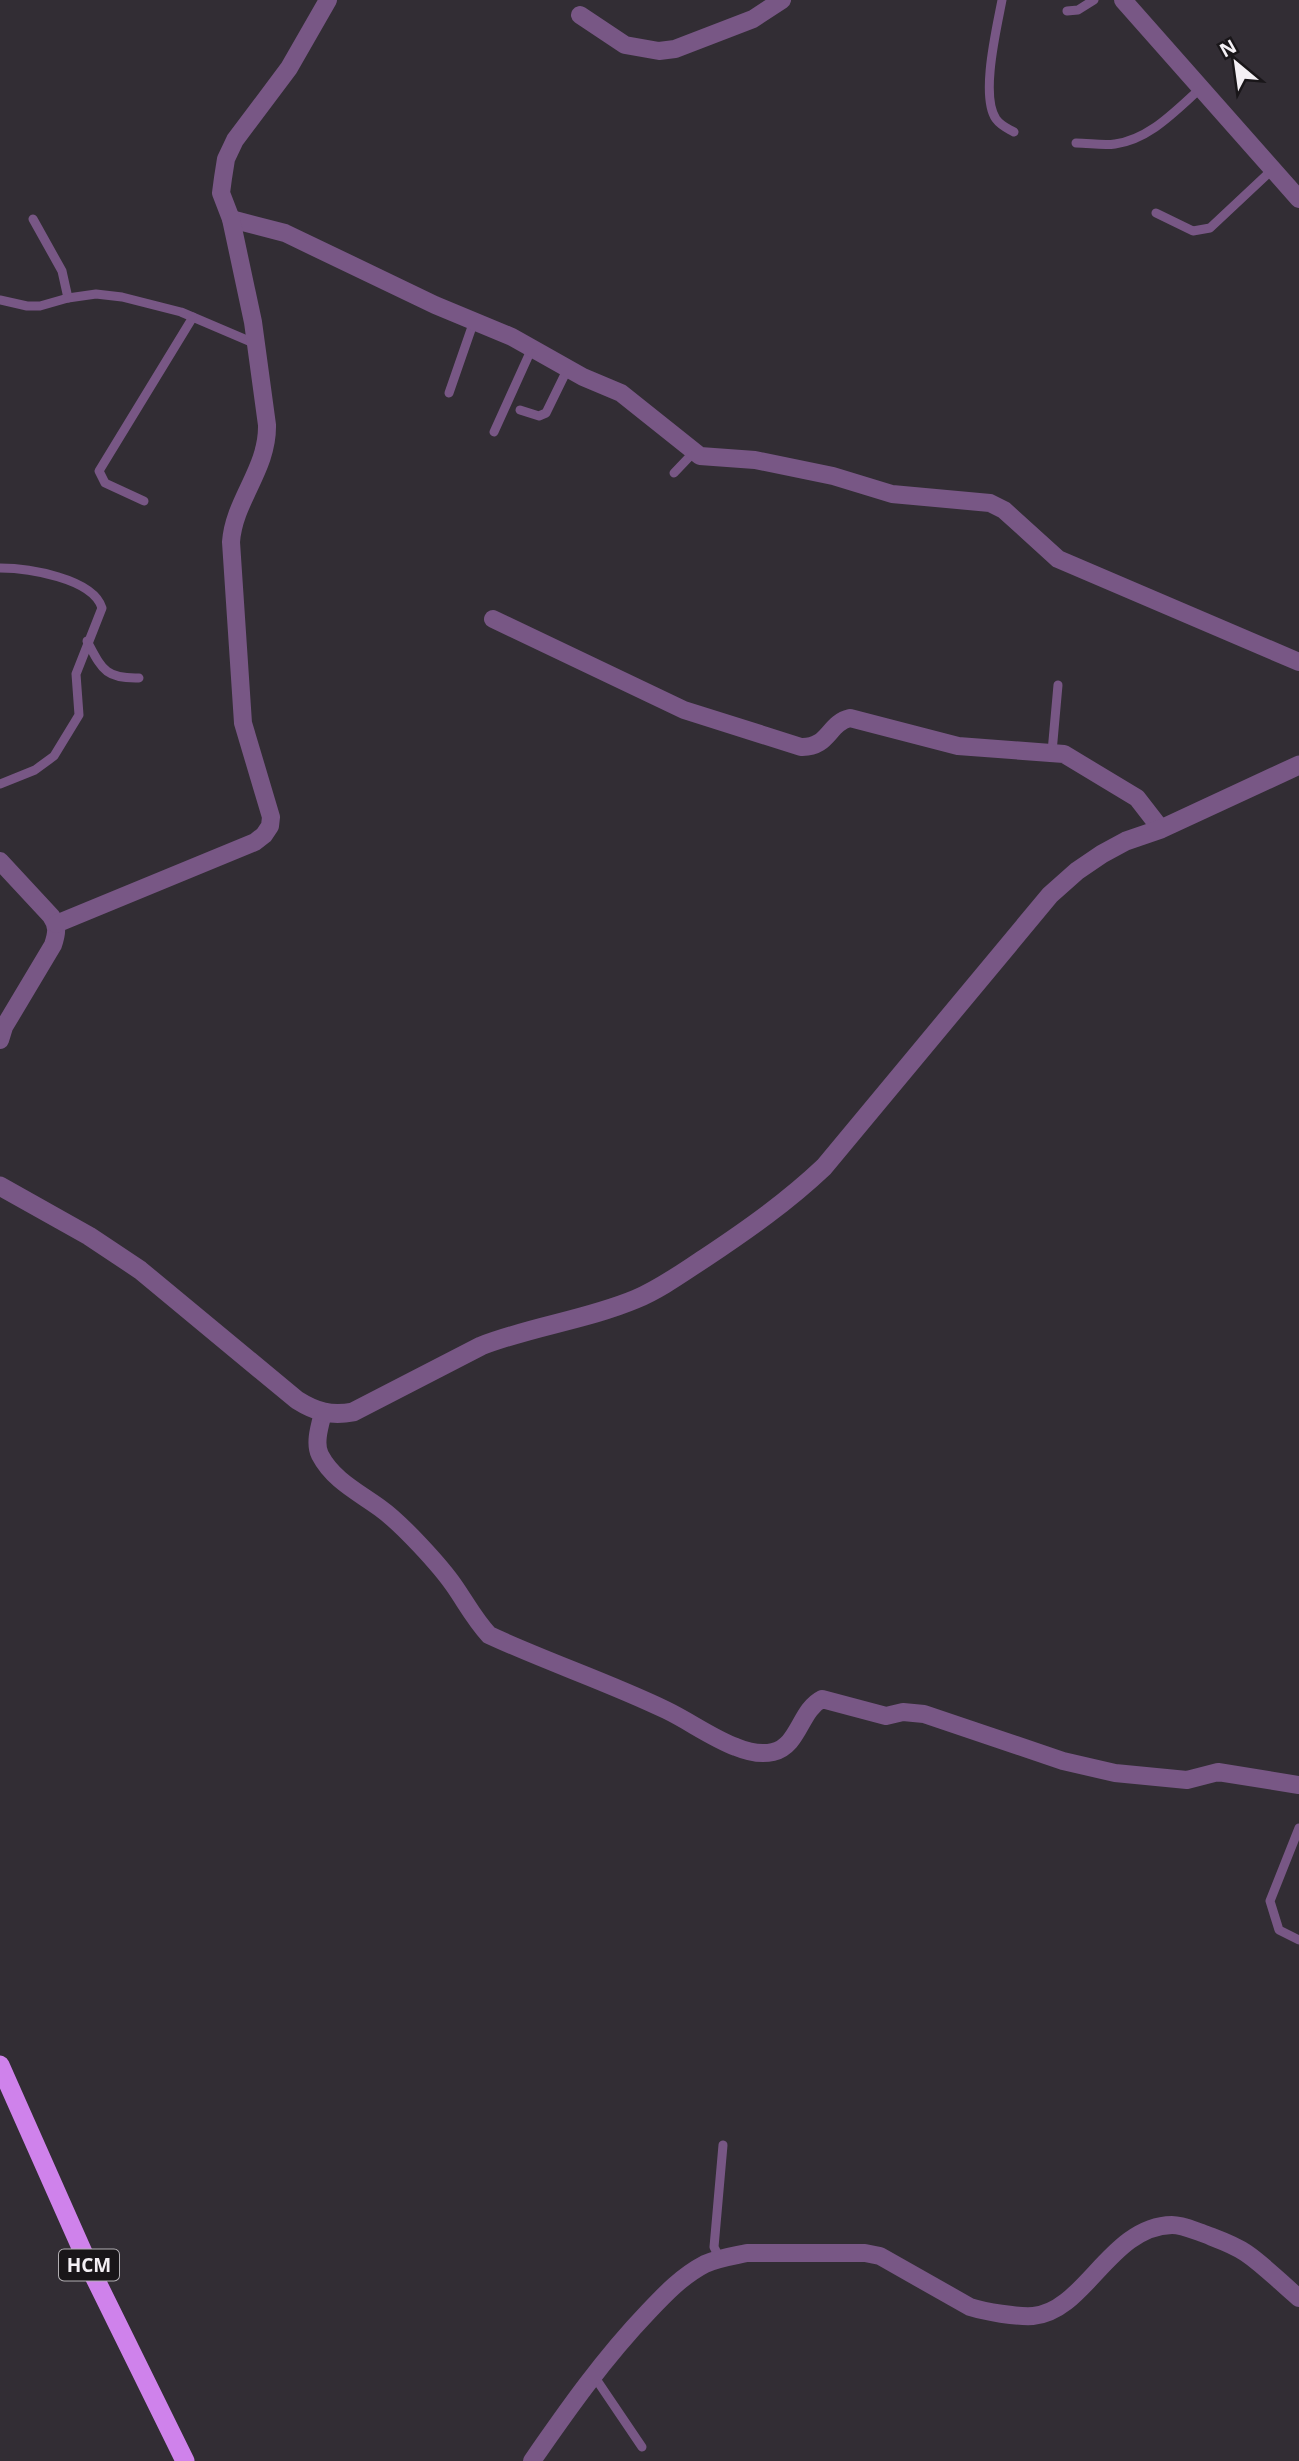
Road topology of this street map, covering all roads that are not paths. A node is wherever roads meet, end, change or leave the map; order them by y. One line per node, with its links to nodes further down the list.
1 (328, 0): 15 (street)
2 (782, 0): 7 (street)
3 (1002, 0): 9 (lane)
4 (1094, 0): 6 (lane)
5 (1123, 0): 8 (street)
6 (1067, 11)
7 (580, 15)
8 (1201, 88): 10 (lane); 11 (street)
9 (1014, 132)
10 (1076, 143)
11 (1273, 169): 12 (street); 13 (lane)
12 (1299, 199)
13 (1156, 213)
14 (33, 219): 16 (lane)
15 (231, 219): 19 (street); 20 (street)
16 (68, 298): 17 (lane); 18 (lane)
17 (0, 300)
18 (193, 317): 20 (lane); 28 (lane)
19 (474, 321): 21 (street); 23 (lane)
20 (256, 344): 40 (street)
21 (531, 348): 22 (street); 25 (lane)
22 (568, 368): 24 (lane); 26 (street)
23 (449, 393)
24 (520, 410)
25 (494, 432)
26 (694, 452): 27 (lane); 32 (street)
27 (674, 473)
28 (144, 501)
29 (0, 568): 31 (lane)
30 (493, 620): 35 (street)
31 (87, 641): 33 (lane); 37 (lane)
32 (1299, 662)
33 (139, 678)
34 (1058, 685): 35 (lane)
35 (1052, 752): 38 (street)
36 (1299, 765): 38 (street)
37 (0, 784)
38 (1161, 830): 43 (street)
39 (6, 871): 40 (street)
40 (56, 924): 41 (street)
41 (0, 1040)
42 (0, 1186): 43 (street)
43 (323, 1413): 44 (street)
44 (1299, 1785)
45 (1299, 1828): 46 (lane)
46 (1299, 1940)
47 (0, 2065): 53 (highway, HCM)
48 (723, 2145): 49 (lane)
49 (720, 2259): 50 (street); 51 (street)
50 (1299, 2298)
51 (594, 2376): 52 (lane); 54 (street)
52 (642, 2447)
53 (185, 2461)
54 (532, 2461)

